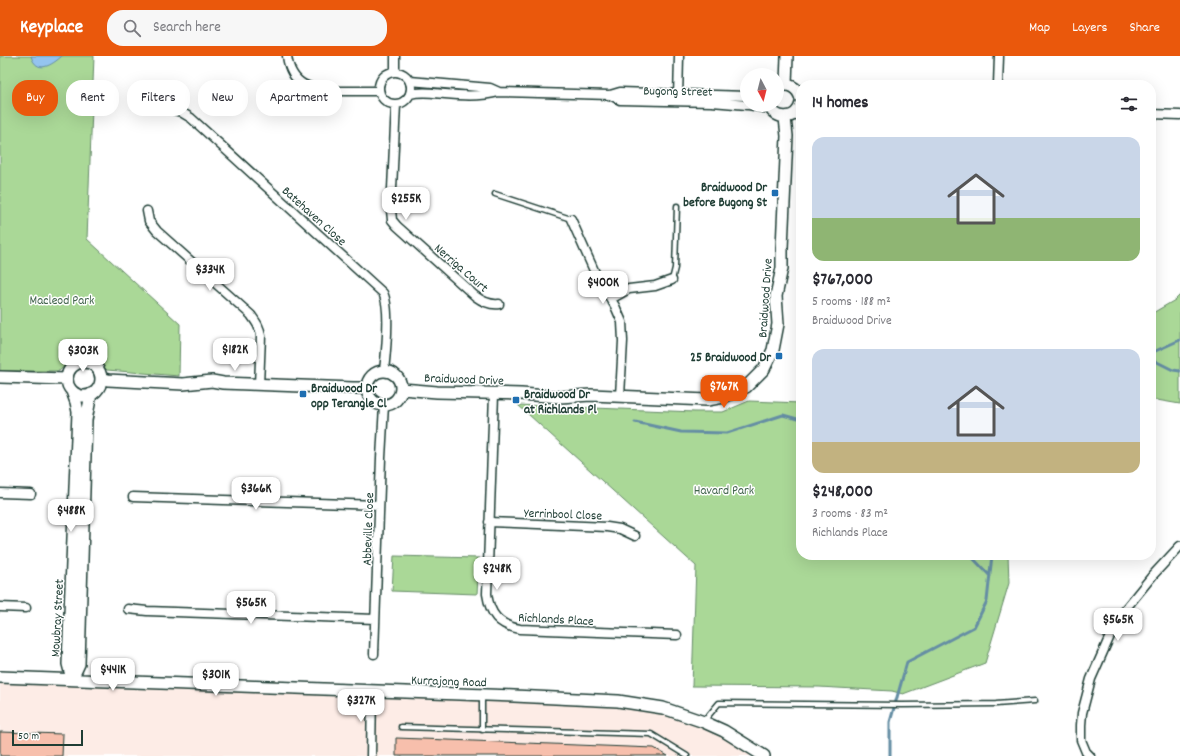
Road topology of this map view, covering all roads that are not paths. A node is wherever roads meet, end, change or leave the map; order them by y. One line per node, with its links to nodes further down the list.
1 (287, 56): 12 (street)
2 (395, 56): 6 (street)
3 (679, 56): 16 (street)
4 (787, 56): 7 (street)
5 (999, 56): 8 (street)
6 (395, 71): 9 (street); 12 (street)
7 (784, 71)
8 (998, 80)
9 (410, 82): 13 (street, Bugong Street); 14 (street)
10 (784, 86): 11 (street)
11 (796, 89)
12 (378, 91): 17 (street)
13 (499, 92): 14 (street, Bugong Street); 16 (street, Bugong Street)
14 (410, 94): 17 (street)
15 (740, 96): 16 (street, Bugong Street)
16 (678, 98): 18 (street, Bugong Street)
17 (396, 104): 31 (street, Nerriga Court)
18 (740, 104)
19 (774, 112): 24 (street)
20 (796, 113): 24 (street)
21 (1156, 114): 22 (street)
22 (1180, 115)
23 (188, 116): 32 (street, Batehaven Close)
24 (786, 118): 42 (street, Braidwood Drive)
25 (494, 194): 28 (lane)
26 (677, 206): 29 (lane)
27 (147, 211): 36 (street)
28 (571, 219): 30 (street)
29 (672, 280): 30 (street)
30 (611, 299): 42 (street)
31 (499, 304)
32 (384, 371): 37 (street); 38 (street)
33 (0, 377): 35 (street)
34 (101, 378): 35 (street); 36 (street); 40 (street)
35 (66, 379): 39 (street)
36 (259, 385): 37 (street)
37 (367, 388): 43 (street)
38 (402, 389): 41 (street, Braidwood Drive); 43 (street)
39 (72, 391): 40 (street); 58 (street, Mowbray Street)
40 (91, 394): 58 (street, Mowbray Street)
41 (494, 394): 42 (street, Braidwood Drive); 48 (street, Richlands Place)
42 (620, 396)
43 (384, 405): 47 (street, Abbeville Close)
44 (0, 493): 45 (street)
45 (31, 494)
46 (133, 497): 47 (street)
47 (379, 505): 54 (street, Abbeville Close)
48 (489, 522): 49 (street, Yerrinbool Close); 55 (street, Richlands Place)
49 (635, 536)
50 (1180, 546): 68 (street)
51 (0, 607): 52 (street)
52 (26, 608)
53 (128, 609): 54 (street)
54 (375, 619): 56 (street, Abbeville Close)
55 (676, 635)
56 (374, 654)
57 (0, 677): 58 (street, Kurrajong Road)
58 (72, 679): 59 (street, Kurrajong Road)
59 (372, 691): 60 (street, Kurrajong Road); 65 (street)
60 (482, 694): 62 (street, Kurrajong Road); 64 (lane)
61 (1035, 701): 62 (lane)
62 (704, 722): 67 (street, Kurrajong Road)
63 (401, 727): 64 (lane)
64 (482, 730): 66 (lane)
65 (371, 756)
66 (687, 756)
67 (764, 756)
68 (1090, 756)

